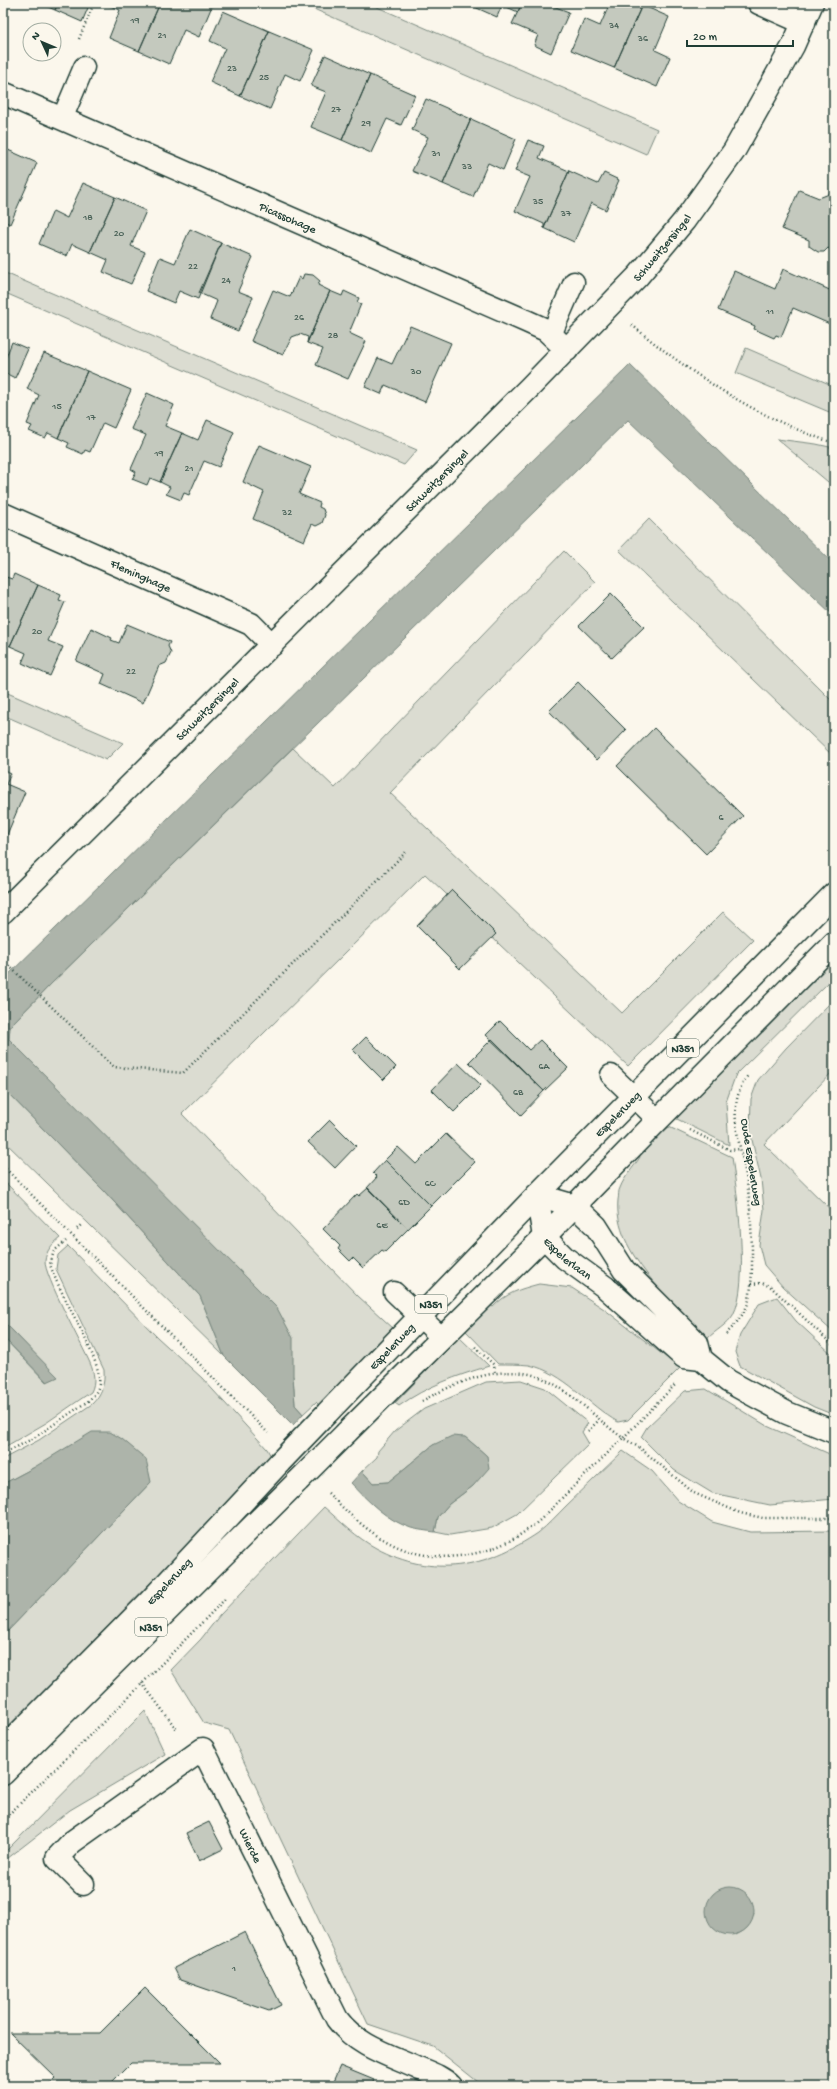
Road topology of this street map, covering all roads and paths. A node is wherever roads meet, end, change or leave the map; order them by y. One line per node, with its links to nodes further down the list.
1 (94, 3): 4 (path)
2 (759, 3): 3 (main road)
3 (808, 13): 11 (main road, Schweitzersingel)
4 (78, 39)
5 (84, 67): 7 (lane)
6 (3, 93): 7 (main road, Picassohage)
7 (62, 119): 10 (main road, Picassohage)
8 (574, 282): 10 (lane)
9 (631, 325): 12 (path)
10 (551, 335): 11 (main road, Picassohage)
11 (566, 350): 14 (main road, Schweitzersingel)
12 (834, 443)
13 (3, 514): 14 (main road, Fleminghage)
14 (272, 645): 17 (main road, Schweitzersingel)
15 (406, 852): 19 (path)
16 (832, 900): 22 (main road, Espelerweg / N351)
17 (3, 912)
18 (834, 943): 23 (main road, Espelerweg / N351)
19 (3, 960)
20 (752, 1071): 25 (path, Oude Espelerweg)
21 (611, 1075): 22 (lane)
22 (634, 1097): 23 (lane); 27 (main road, Espelerweg / N351)
23 (658, 1120): 28 (main road, Espelerweg / N351)
24 (686, 1128): 25 (path)
25 (740, 1150): 34 (path, Oude Espelerweg)
26 (3, 1166): 31 (path)
27 (537, 1195): 28 (main road); 32 (main road, Espelerlaan); 36 (main road, Espelerweg / N351)
28 (575, 1206): 32 (main road, Espelerweg / N351); 41 (main road)
29 (81, 1225): 30 (path)
30 (77, 1229)
31 (72, 1235)
32 (544, 1237): 38 (main road, Espelerweg / N351); 41 (main road, Espelerlaan)
33 (66, 1241): 50 (path)
34 (751, 1284): 37 (path, Oude Espelerweg); 40 (path)
35 (394, 1292): 36 (lane)
36 (419, 1316): 38 (lane); 55 (main road, Espelerweg / N351, bridge)
37 (735, 1325)
38 (442, 1338): 56 (main road, Espelerweg / N351, bridge)
39 (472, 1344): 42 (path)
40 (834, 1346)
41 (701, 1359): 47 (main road, Espelerlaan)
42 (495, 1374): 44 (path); 45 (path)
43 (675, 1385): 48 (path)
44 (421, 1402)
45 (599, 1420): 46 (path); 48 (path)
46 (588, 1431)
47 (834, 1432)
48 (623, 1438): 49 (path); 51 (path)
49 (611, 1451)
50 (3, 1454)
51 (834, 1518)
52 (213, 1611): 53 (path)
53 (142, 1684): 54 (path); 57 (path)
54 (179, 1732)
55 (3, 1749)
56 (3, 1774)
57 (3, 1820)
58 (83, 1884): 59 (main road, Wierde)
59 (451, 2086)

